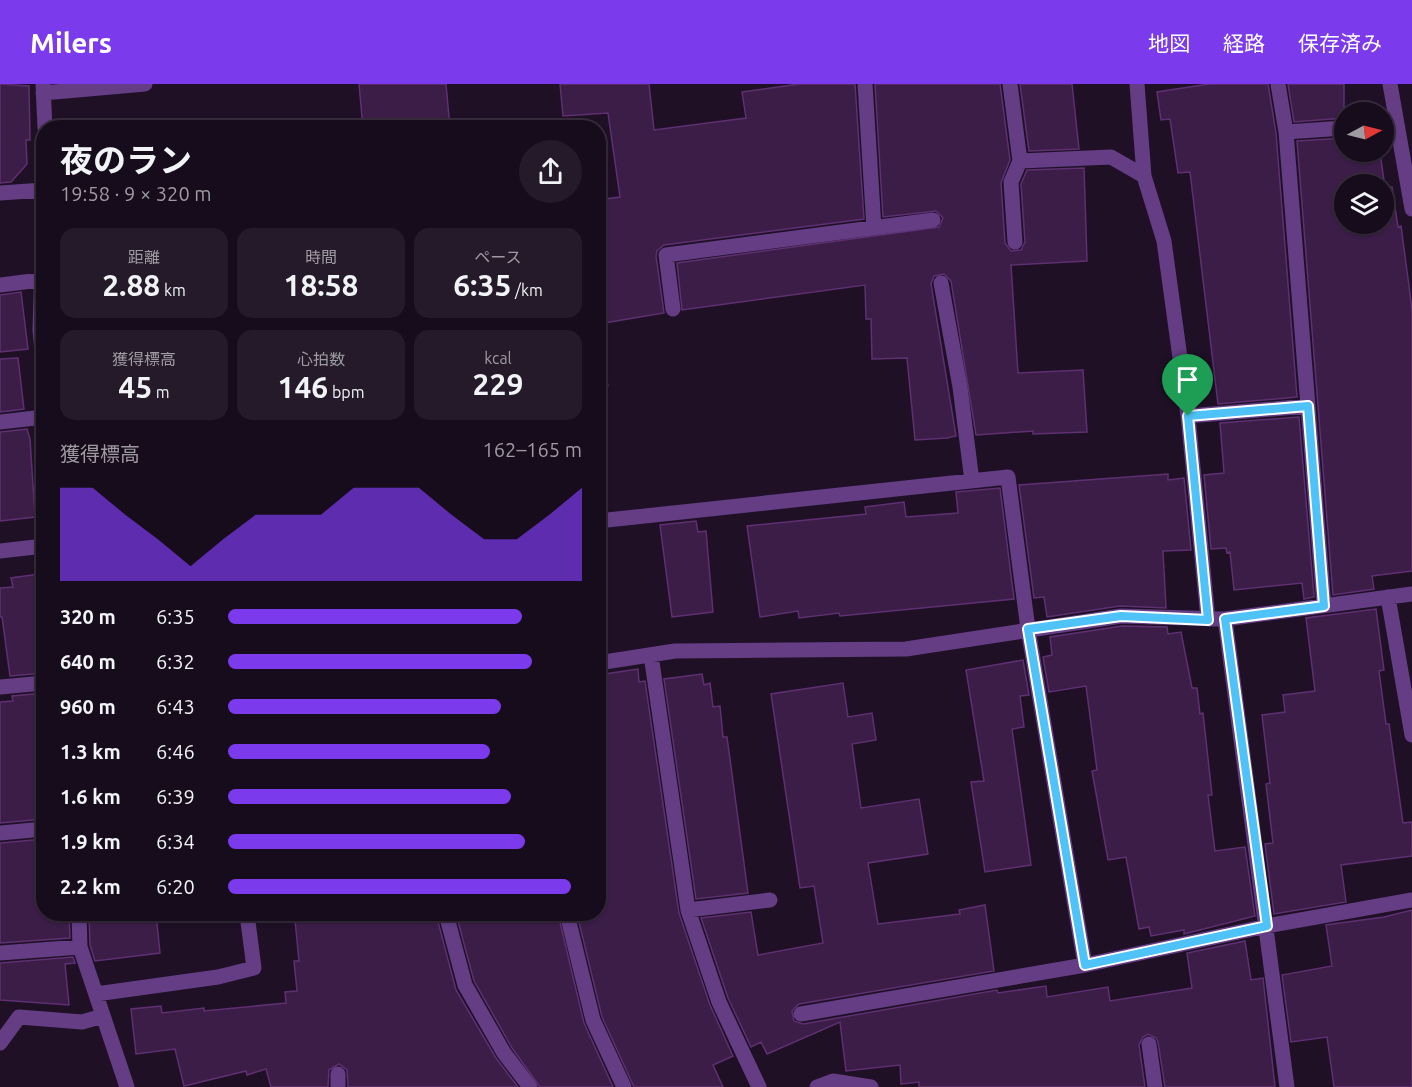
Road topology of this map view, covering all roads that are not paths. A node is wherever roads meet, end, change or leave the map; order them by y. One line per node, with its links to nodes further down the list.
1 (145, 84): 7 (street)
2 (865, 84): 19 (street)
3 (1010, 84): 13 (street)
4 (1137, 84): 14 (street)
5 (1278, 84): 11 (street)
6 (1390, 84): 8 (street)
7 (43, 89): 9 (street)
8 (1390, 102)
9 (45, 120)
10 (1334, 129): 11 (street)
11 (1286, 132): 25 (street)
12 (1394, 143): 17 (street)
13 (1020, 161): 14 (street); 20 (street)
14 (1144, 176): 26 (street)
15 (36, 191): 16 (street)
16 (0, 193)
17 (1412, 208)
18 (933, 220): 19 (street)
19 (874, 228): 24 (street)
20 (1015, 242)
21 (36, 280): 23 (street)
22 (942, 283): 29 (street)
23 (0, 285)
24 (673, 309)
25 (1308, 406): 26 (street); 35 (street)
26 (1188, 416): 37 (street)
27 (36, 418): 28 (street)
28 (0, 422)
29 (972, 481): 30 (street); 38 (street)
30 (606, 520)
31 (36, 547): 32 (street)
32 (0, 551)
33 (1412, 594): 34 (street)
34 (1388, 597): 35 (street); 43 (street)
35 (1324, 606): 36 (street)
36 (1225, 619): 37 (street); 53 (street)
37 (1208, 620): 38 (street)
38 (1028, 629): 39 (street); 56 (street)
39 (651, 655): 40 (street); 48 (street)
40 (606, 662)
41 (36, 684): 42 (street)
42 (0, 687)
43 (1412, 735)
44 (36, 830): 45 (street)
45 (0, 833)
46 (770, 900): 48 (street)
47 (1412, 900): 53 (street)
48 (688, 910): 65 (street)
49 (79, 921): 54 (street)
50 (248, 921): 57 (street)
51 (448, 921): 63 (street)
52 (569, 921): 64 (street)
53 (1267, 926): 56 (street); 69 (street)
54 (80, 947): 55 (street); 57 (street)
55 (0, 954)
56 (1085, 965): 58 (street)
57 (96, 994): 59 (street)
58 (801, 1014)
59 (103, 1016): 60 (street); 62 (street)
60 (0, 1043)
61 (1149, 1044): 68 (street)
62 (127, 1087)
63 (530, 1087)
64 (624, 1087)
65 (759, 1087)
66 (817, 1087): 67 (street)
67 (871, 1087)
68 (1155, 1087)
69 (1287, 1087)

